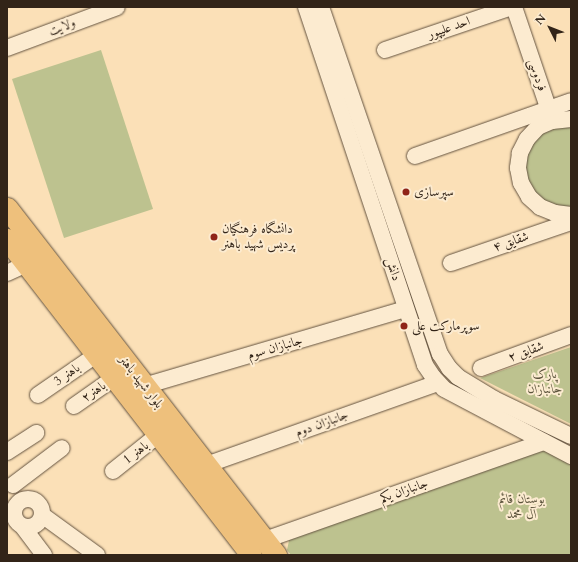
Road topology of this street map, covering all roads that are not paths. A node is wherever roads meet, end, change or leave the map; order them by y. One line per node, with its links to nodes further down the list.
1 (117, 7): 5 (street, ولایت)
2 (306, 7): 19 (street, دانش)
3 (320, 7): 30 (street, دانش)
4 (513, 7): 7 (street, احد علیپور); 9 (street, فردوسی)
5 (90, 11): 6 (street, ولایت)
6 (7, 48)
7 (385, 50)
8 (571, 101): 9 (street)
9 (550, 115): 10 (street); 11 (street); 13 (street)
10 (571, 119)
11 (415, 156)
12 (7, 208): 25 (main road, بلوار شهید باهنر)
13 (571, 214)
14 (571, 222): 16 (street, شقایق ۴)
15 (7, 239): 17 (main road, بلوار شهید باهنر)
16 (451, 263)
17 (26, 264): 18 (street); 21 (main road, بلوار شهید باهنر)
18 (7, 272)
19 (406, 309): 24 (street, دانش); 25 (street, جانبازان سوم)
20 (571, 336): 22 (street, شقایق ۲)
21 (96, 355): 23 (main road, بلوار شهید باهنر); 26 (street, باهنر 3)
22 (481, 368)
23 (114, 378): 27 (street, باهنر۲); 29 (main road, بلوار شهید باهنر)
24 (438, 382): 31 (street, دانش); 35 (street, جانبازان دوم)
25 (144, 386): 35 (main road, بلوار شهید باهنر)
26 (38, 395)
27 (74, 406)
28 (36, 433): 33 (street)
29 (158, 435): 36 (street, باهنر 1); 42 (main road, بلوار شهید باهنر)
30 (571, 436)
31 (543, 442): 34 (street, دانش); 42 (street, جانبازان یکم)
32 (62, 448): 37 (street)
33 (7, 452)
34 (571, 456)
35 (206, 465): 42 (main road, بلوار شهید باهنر)
36 (113, 471)
37 (10, 481): 38 (street)
38 (27, 499): 39 (street); 40 (street)
39 (10, 508): 41 (street)
40 (42, 515): 41 (street); 44 (street)
41 (24, 527): 43 (street)
42 (264, 550)
43 (44, 555)
44 (97, 555)

